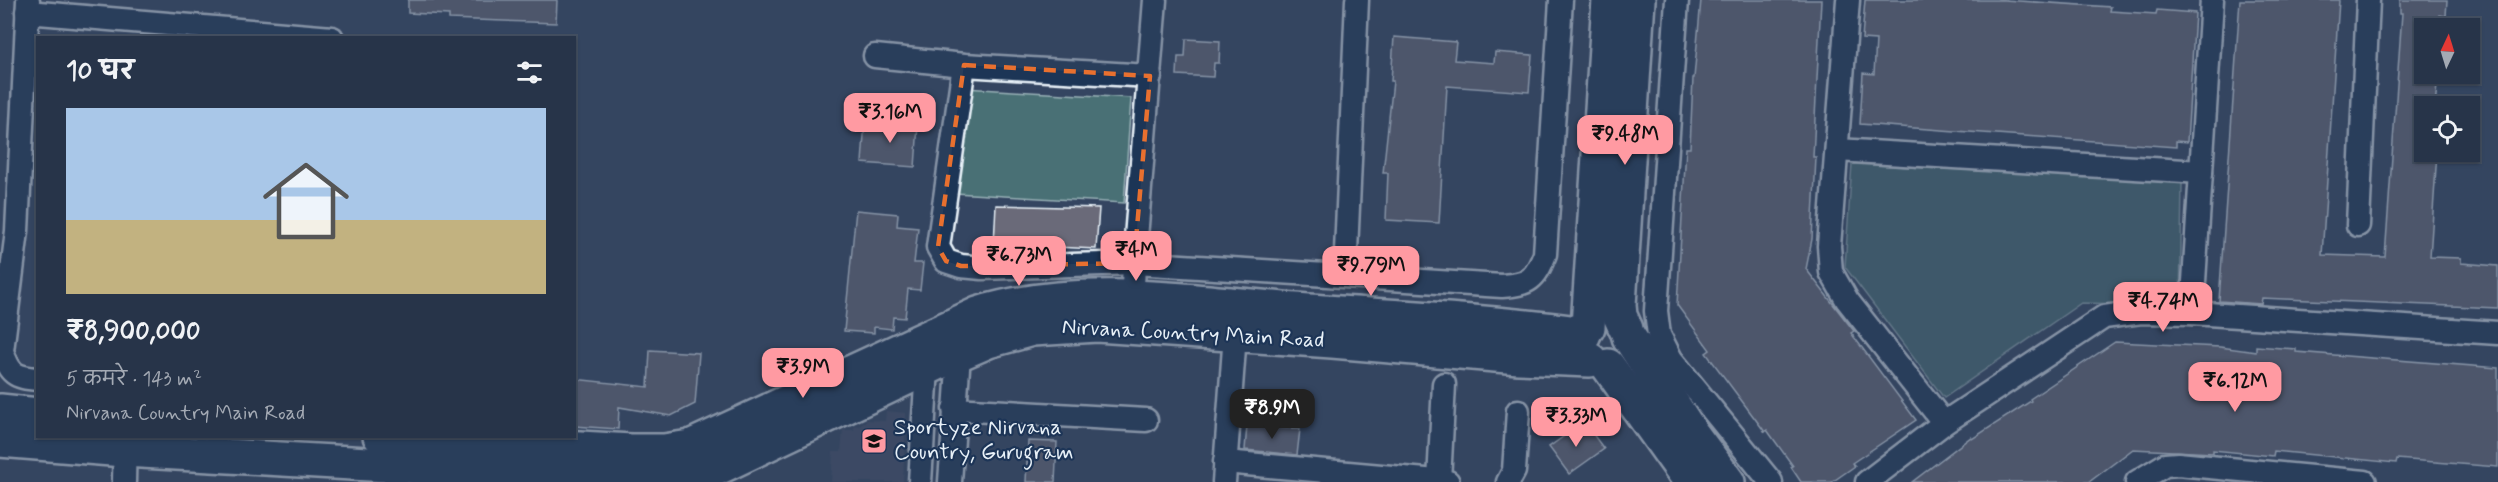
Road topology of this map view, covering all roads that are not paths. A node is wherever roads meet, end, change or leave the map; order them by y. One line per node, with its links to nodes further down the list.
1 (1155, 0): 15 (street)
2 (1357, 0): 22 (street)
3 (1561, 0): 22 (street)
4 (1610, 0): 28 (street)
5 (1638, 0): 25 (street)
6 (1677, 0): 51 (street)
7 (1848, 0): 16 (street)
8 (2212, 0): 17 (street)
9 (2368, 0): 18 (street)
10 (27, 6): 11 (street); 19 (street)
11 (200, 32): 12 (street)
12 (288, 36)
13 (875, 56): 14 (street)
14 (964, 66): 15 (street); 20 (street)
15 (1150, 76): 20 (street)
16 (1837, 150): 17 (street); 38 (street)
17 (2201, 172): 24 (street)
18 (2358, 225)
19 (27, 232): 31 (street)
20 (1134, 263): 21 (street); 23 (street)
21 (1157, 265): 22 (street); 23 (street)
22 (1345, 275)
23 (1140, 308): 27 (street, Nirvana Country Main Road); 28 (street, Nirvana Country Main Road); 29 (street, Nirvana Country Main Road); 42 (street, Nirvana Country Main Road)
24 (2192, 314): 26 (street); 38 (street)
25 (1627, 333): 28 (street); 50 (street)
26 (2498, 333)
27 (1235, 334): 28 (street, Nirvana Country Main Road); 43 (street)
28 (1593, 347): 49 (street)
29 (959, 354): 30 (street, Nirvana Country Main Road); 33 (street)
30 (927, 368): 42 (street, Nirvana Country Main Road); 45 (street)
31 (36, 379)
32 (1444, 384): 47 (street)
33 (954, 409): 37 (street); 46 (street)
34 (0, 411): 36 (street)
35 (1518, 411): 48 (street)
36 (36, 414)
37 (1146, 420)
38 (1944, 423): 52 (street)
39 (397, 438): 42 (street, Nirvana Country Main Road)
40 (0, 440): 41 (street, Nirvana Country Main Road)
41 (125, 443): 42 (street, Nirvana Country Main Road); 44 (street)
42 (511, 451)
43 (1225, 472): 47 (street)
44 (124, 482)
45 (920, 482)
46 (950, 482)
47 (1444, 482)
48 (1508, 482)
49 (1691, 482)
50 (1728, 482)
51 (1771, 482)
52 (1867, 482)
53 (2137, 482): 54 (street)
54 (2366, 482)

